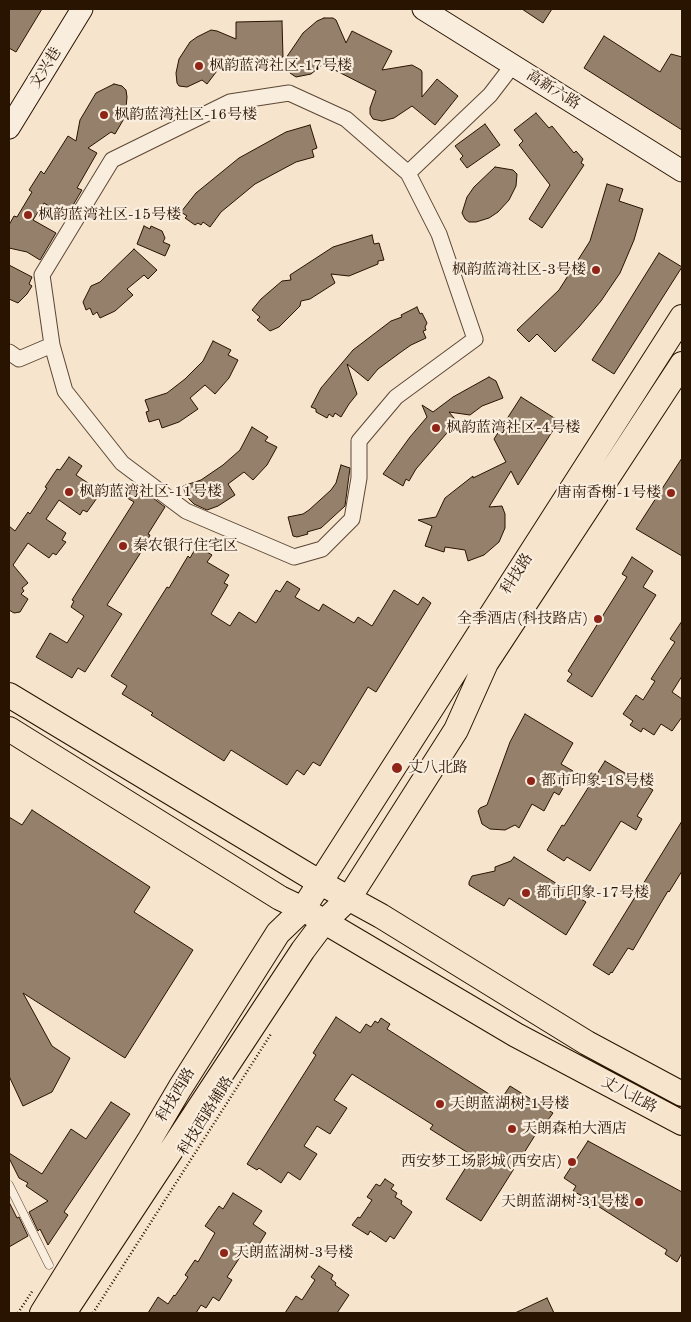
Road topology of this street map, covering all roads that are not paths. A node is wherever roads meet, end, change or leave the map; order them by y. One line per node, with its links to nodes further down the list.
1 (82, 9): 4 (street, 文兴巷)
2 (424, 9): 3 (street, 高新六路)
3 (513, 65): 5 (street, 高新六路); 6 (street)
4 (9, 128)
5 (682, 171)
6 (408, 173): 8 (street); 8 (street)
7 (682, 317): 13 (main road, 科技路)
8 (52, 345): 9 (street)
9 (9, 352)
10 (682, 364): 14 (main road, 科技路)
11 (9, 695): 13 (main road, 丈八北路)
12 (9, 729): 15 (main road, 丈八北路)
13 (319, 882): 14 (main road, 丈八北路); 15 (main road, 科技西路)
14 (349, 898): 16 (main road, 科技路); 17 (main road, 丈八北路)
15 (303, 908): 16 (main road, 丈八北路); 21 (main road, 科技西路)
16 (324, 922): 18 (main road, 丈八北路); 22 (main road, 科技西路)
17 (682, 1094)
18 (682, 1123)
19 (9, 1185): 20 (lane)
20 (49, 1265)
21 (42, 1313)
22 (64, 1313)

